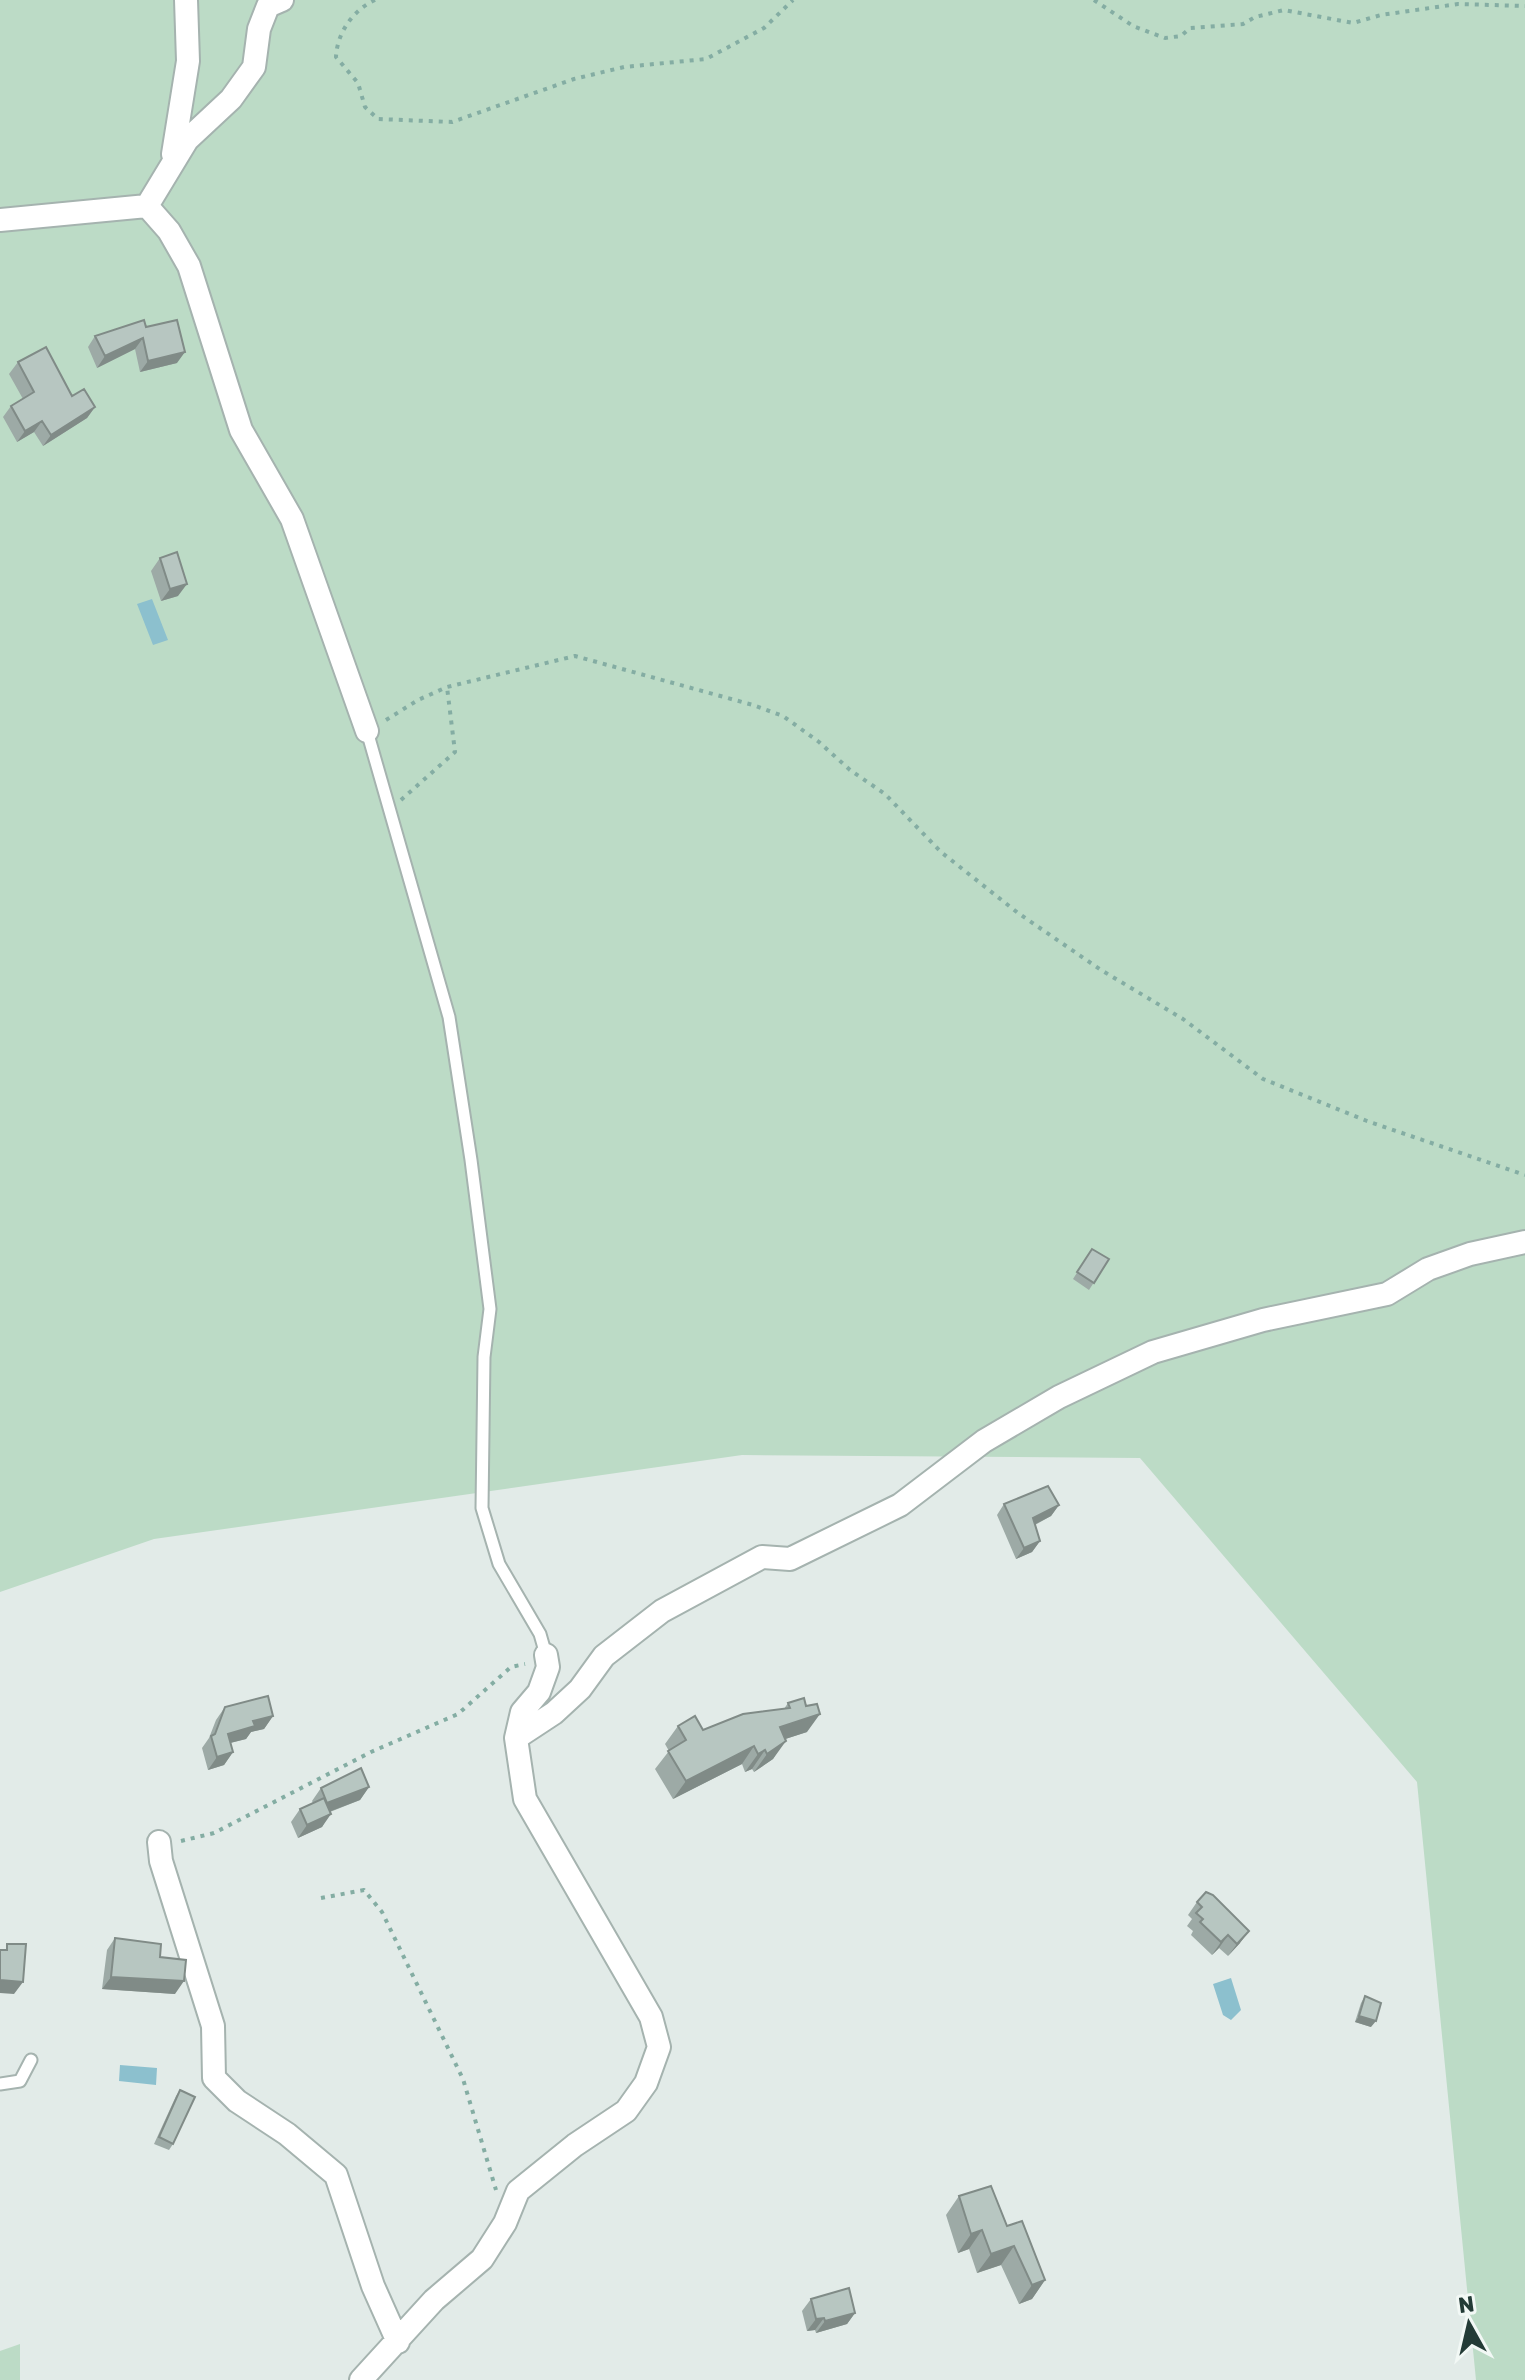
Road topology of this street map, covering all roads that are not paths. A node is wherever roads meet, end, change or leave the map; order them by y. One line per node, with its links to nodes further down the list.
1 (186, 0): 3 (street)
2 (282, 0): 3 (street)
3 (176, 158): 4 (street)
4 (147, 206): 5 (street); 6 (street)
5 (0, 220)
6 (367, 731): 8 (lane)
7 (1525, 1242): 9 (street)
8 (547, 1658): 9 (street)
9 (516, 1738): 13 (street)
10 (159, 1844): 13 (street)
11 (31, 2060): 12 (lane)
12 (0, 2084)
13 (398, 2342): 14 (street)
14 (361, 2380)

